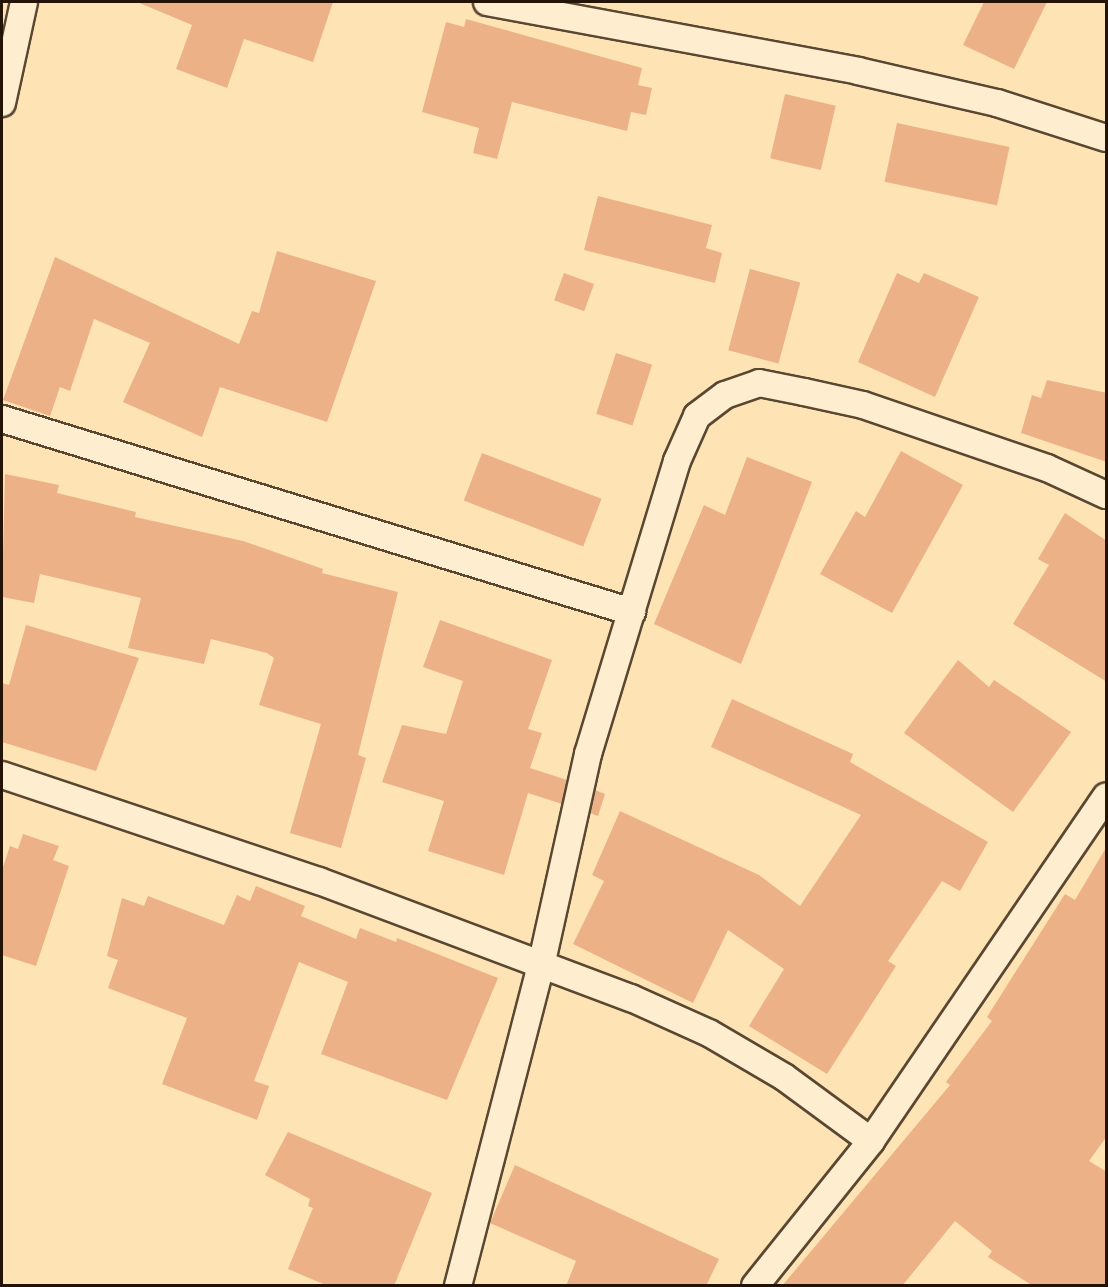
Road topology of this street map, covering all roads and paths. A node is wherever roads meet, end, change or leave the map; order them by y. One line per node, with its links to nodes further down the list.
1 (24, 2): 3 (street)
2 (487, 2): 4 (street)
3 (2, 103)
4 (1107, 138)
5 (2, 419): 7 (street)
6 (1107, 495): 7 (street)
7 (632, 612): 10 (street)
8 (2, 776): 10 (street)
9 (1107, 797): 11 (street)
10 (541, 966): 11 (street); 12 (street)
11 (871, 1141): 13 (street)
12 (458, 1286)
13 (755, 1286)

